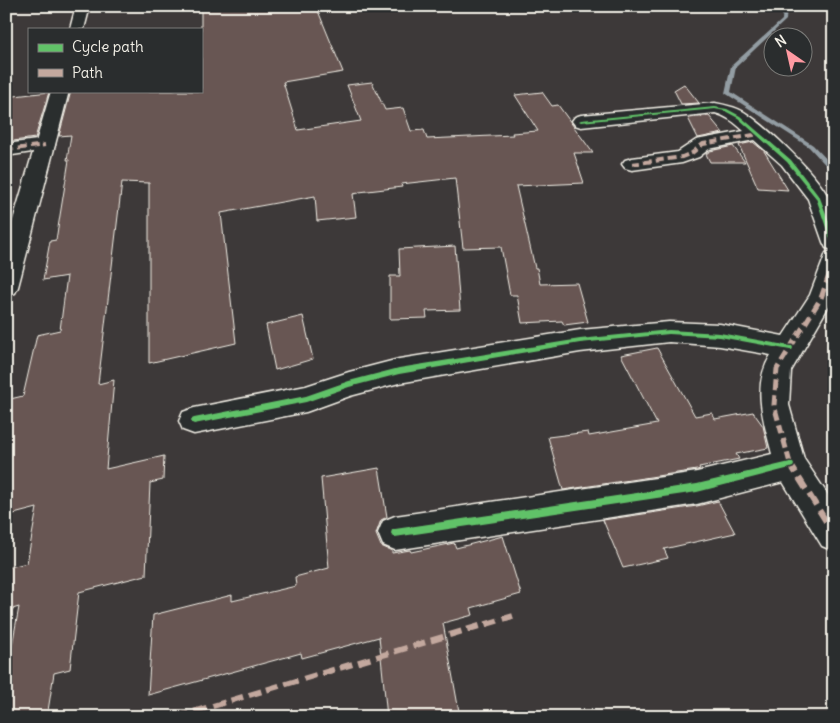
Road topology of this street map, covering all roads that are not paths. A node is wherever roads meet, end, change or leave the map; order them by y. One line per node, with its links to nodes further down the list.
1 (83, 6): 2 (street)
2 (77, 28)
3 (60, 92): 6 (street)
4 (581, 121): 5 (street)
5 (758, 134): 8 (street); 9 (street)
6 (45, 145): 7 (street); 11 (street)
7 (6, 150)
8 (632, 164)
9 (834, 242)
10 (834, 259): 12 (street)
11 (6, 287)
12 (790, 348): 13 (street); 14 (street)
13 (194, 421)
14 (790, 465): 15 (street); 16 (street)
15 (395, 533)
16 (834, 534)

